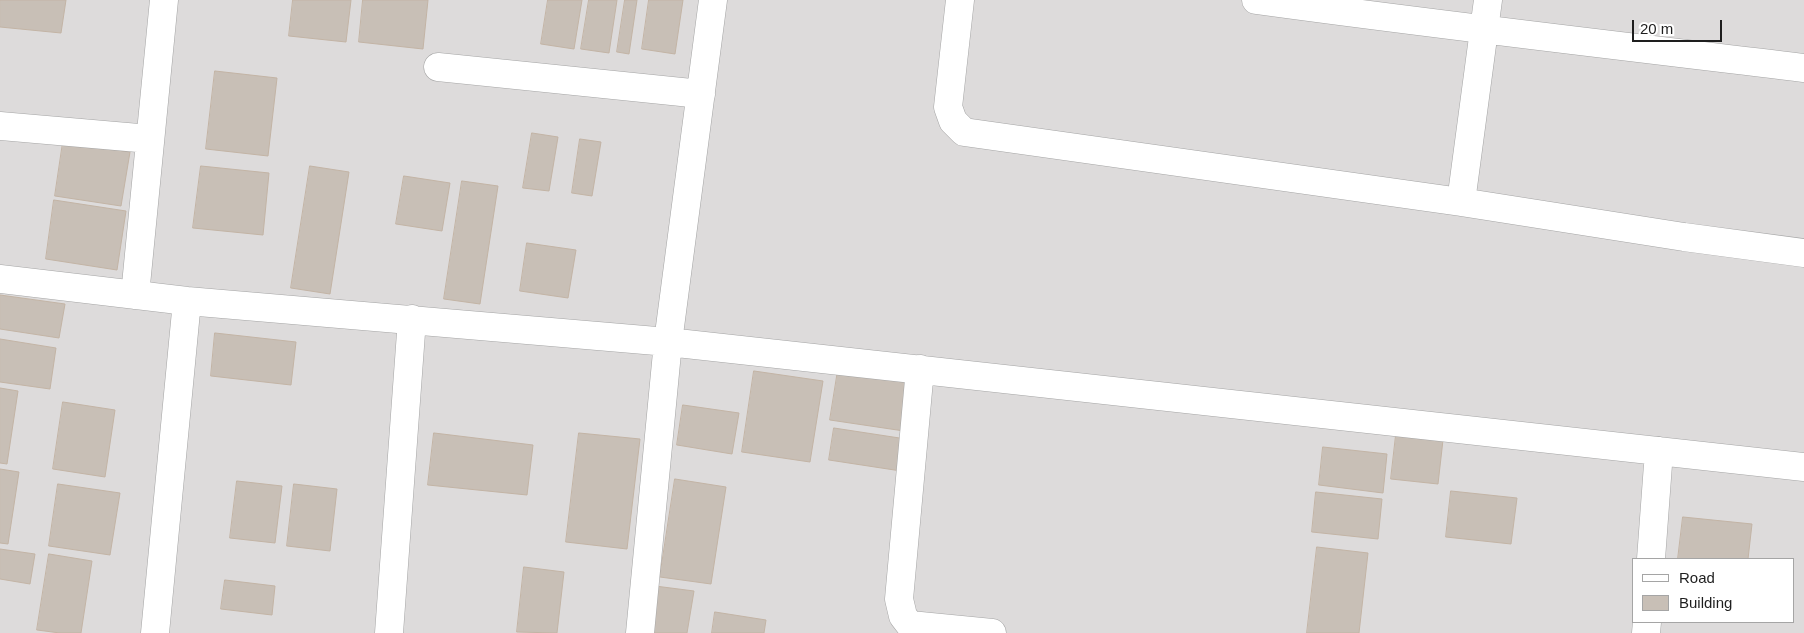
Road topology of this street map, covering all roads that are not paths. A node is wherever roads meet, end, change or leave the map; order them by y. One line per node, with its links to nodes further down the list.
1 (164, 0): 11 (street)
2 (714, 0): 9 (street)
3 (960, 0): 12 (street)
4 (1256, 0): 6 (street)
5 (1488, 0): 6 (street)
6 (1484, 28): 8 (street); 12 (street)
7 (438, 67): 9 (street)
8 (1804, 68)
9 (701, 94): 18 (street)
10 (0, 126): 11 (street)
11 (150, 138): 15 (street)
12 (1461, 202): 13 (street)
13 (1804, 253)
14 (0, 279): 15 (street)
15 (136, 295): 16 (street)
16 (187, 301): 17 (street); 23 (street)
17 (412, 319): 18 (street); 24 (street)
18 (668, 342): 19 (street); 25 (street)
19 (920, 370): 20 (street); 26 (street)
20 (1659, 451): 21 (street); 22 (street)
21 (1804, 467)
22 (1651, 558)
23 (155, 633)
24 (389, 633)
25 (640, 633)
26 (992, 633)

